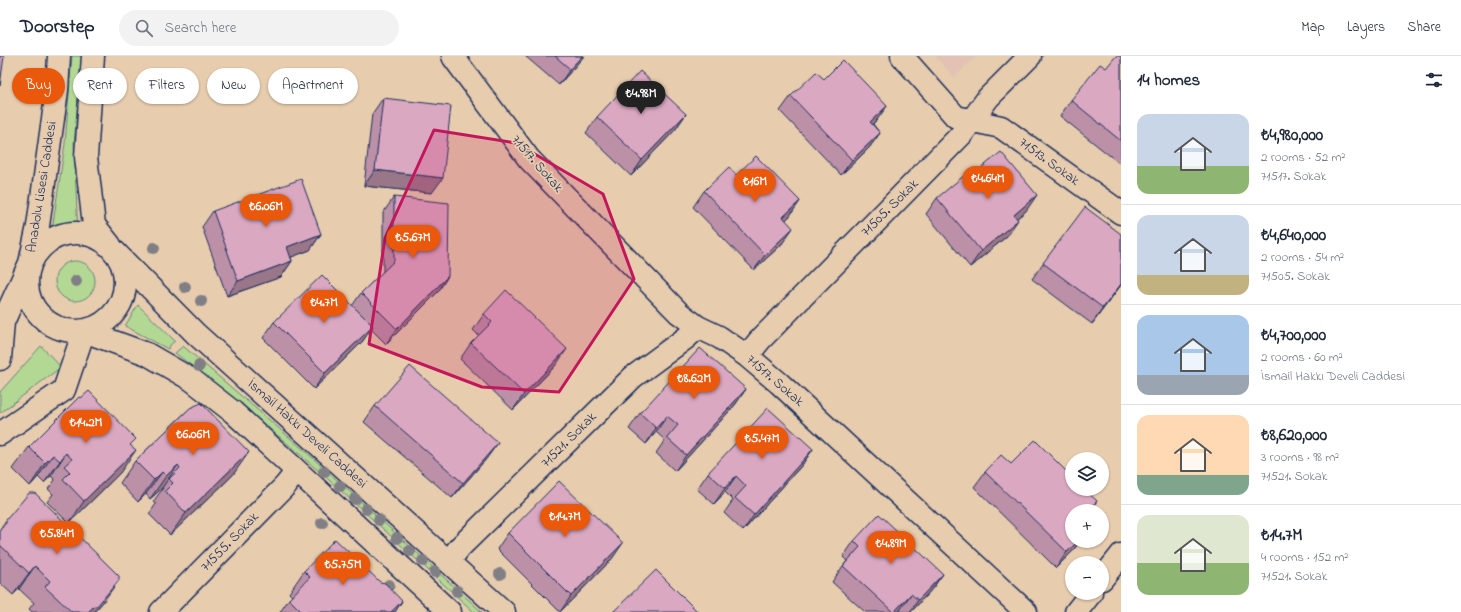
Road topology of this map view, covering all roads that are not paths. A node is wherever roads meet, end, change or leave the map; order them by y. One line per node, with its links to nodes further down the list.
1 (59, 56): 9 (street, Anadolu Lisesi Caddesi)
2 (93, 56): 8 (street)
3 (453, 56): 10 (street, 71517. Sokak)
4 (902, 56): 6 (street, 71513. Sokak)
5 (1030, 56): 6 (street, 71505. Sokak)
6 (973, 120): 7 (street, 71513. Sokak); 12 (street, 71505. Sokak)
7 (1121, 213)
8 (114, 251): 9 (street); 11 (street); 17 (street, İsmail Hakkı Develi Caddesi)
9 (30, 263): 11 (street); 13 (street, Anadolu Lisesi Caddesi)
10 (698, 327): 12 (street, 71517. Sokak); 17 (street, 71521. Sokak)
11 (84, 331): 14 (street); 15 (street)
12 (747, 356): 20 (street, 71517. Sokak)
13 (0, 359)
14 (0, 434)
15 (297, 471): 21 (street, 71555. Sokak); 22 (street)
16 (1121, 555): 18 (street)
17 (449, 561): 23 (street, İsmail Hakkı Develi Caddesi)
18 (1109, 570)
19 (1085, 600): 24 (street)
20 (1014, 608)
21 (161, 612)
22 (450, 612)
23 (504, 612)
24 (1076, 612)

